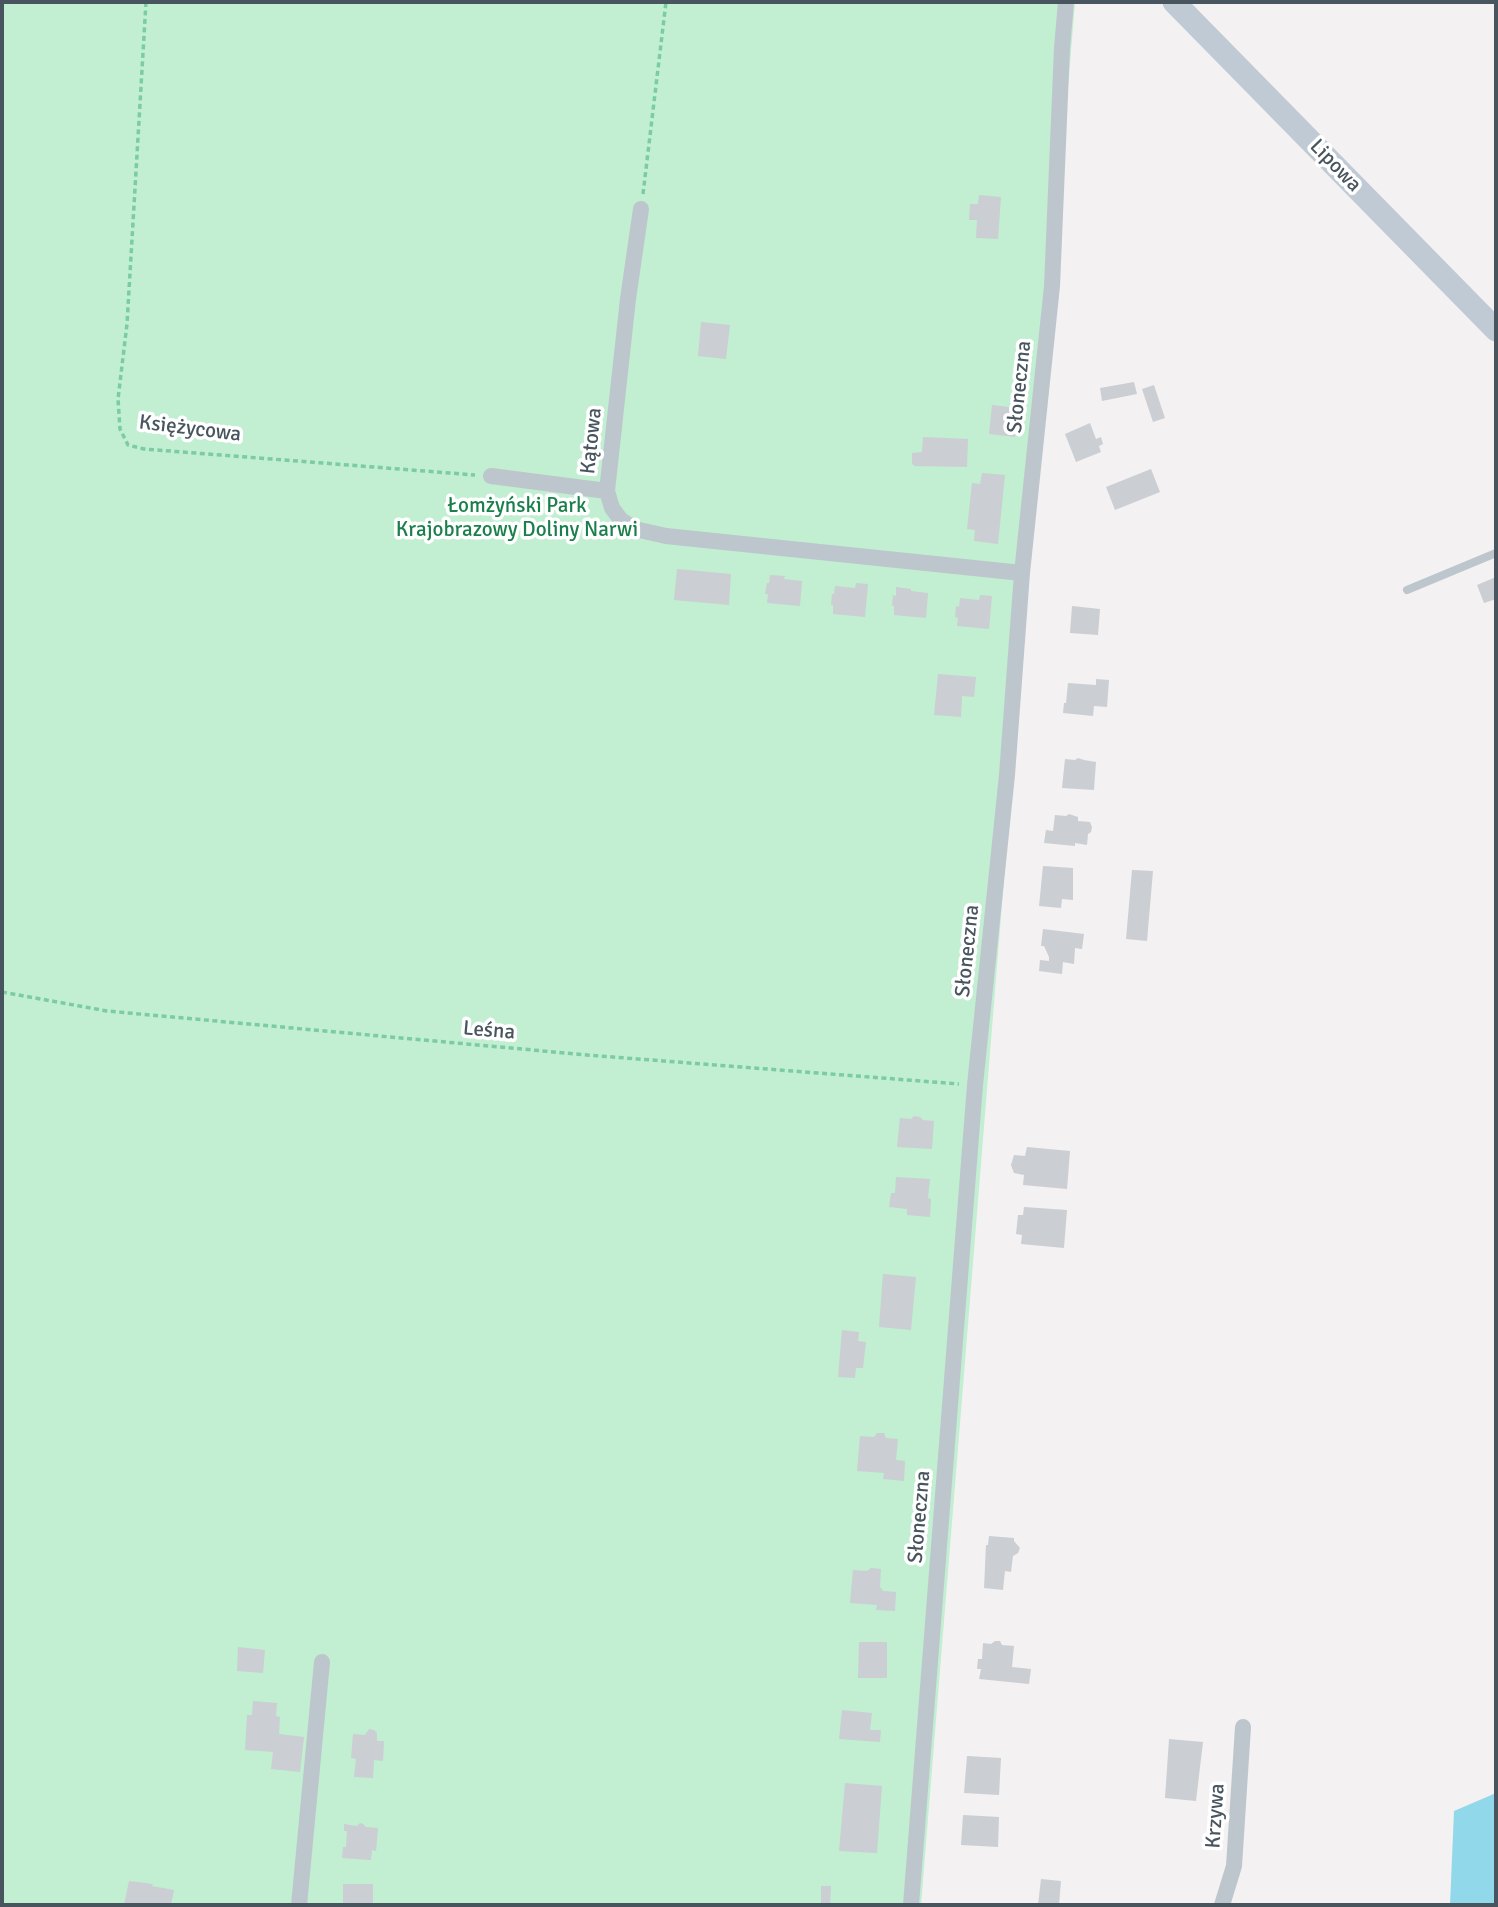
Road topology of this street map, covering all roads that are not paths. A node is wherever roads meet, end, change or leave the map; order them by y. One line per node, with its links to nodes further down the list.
1 (1066, 2): 8 (street, Słoneczna)
2 (1174, 2): 4 (main road, Lipowa)
3 (641, 209): 6 (street, Kątowa)
4 (1496, 330)
5 (491, 476): 6 (street)
6 (607, 491): 8 (street, Kątowa)
7 (1496, 553): 9 (lane)
8 (1022, 573): 13 (street, Słoneczna)
9 (1407, 590)
10 (322, 1661): 12 (street)
11 (1243, 1727): 14 (street, Krzywa)
12 (299, 1905)
13 (911, 1905)
14 (1222, 1905)

